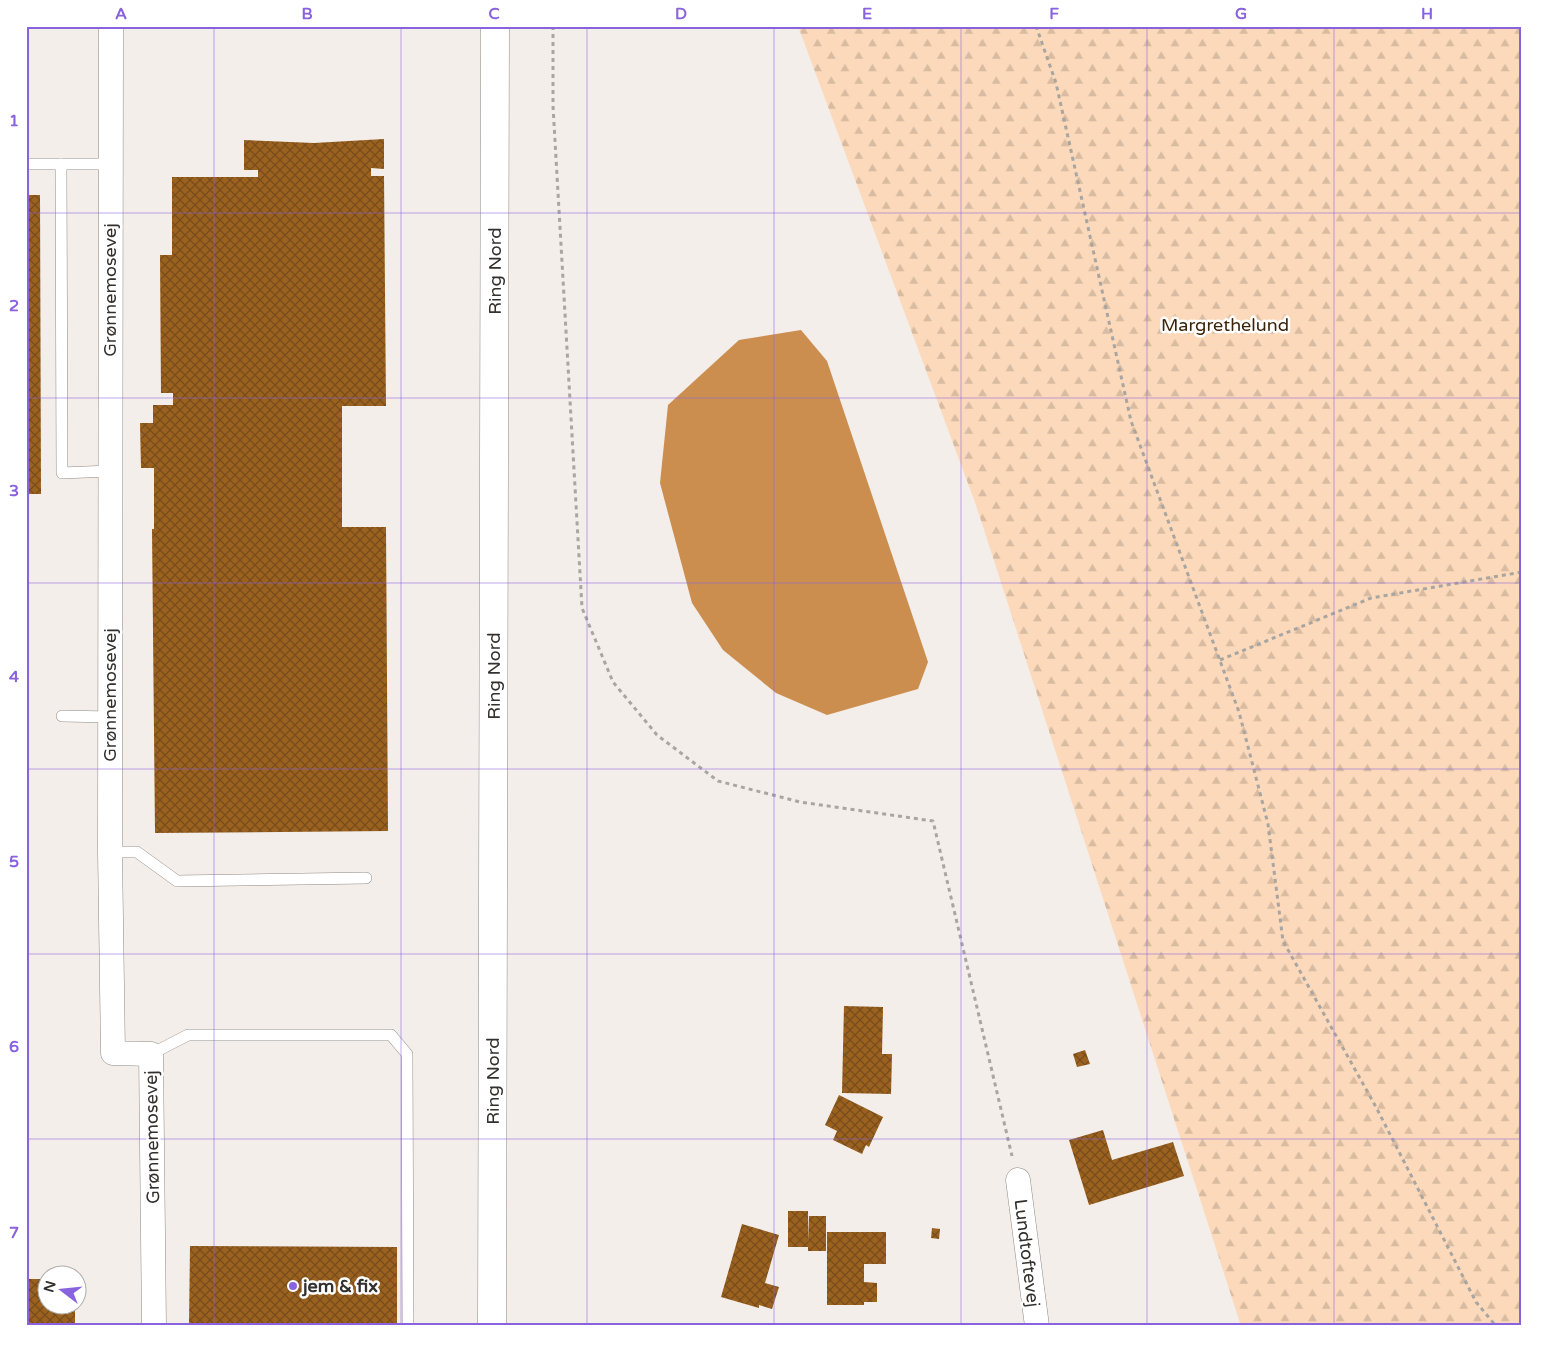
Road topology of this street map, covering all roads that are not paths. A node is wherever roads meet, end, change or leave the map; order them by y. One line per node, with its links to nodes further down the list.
1 (111, 26): 5 (street, Grønnemosevej)
2 (495, 26): 15 (main road, Ring Nord)
3 (26, 164): 4 (lane)
4 (61, 164): 5 (lane); 6 (lane)
5 (110, 164): 6 (street, Grønnemosevej)
6 (110, 472): 8 (street, Grønnemosevej)
7 (62, 716): 8 (lane)
8 (110, 717): 9 (street, Grønnemosevej)
9 (110, 852): 10 (lane); 11 (street, Grønnemosevej)
10 (366, 878)
11 (151, 1054): 13 (street, Grønnemosevej); 14 (lane)
12 (1018, 1180): 16 (street, Lundtoftevej)
13 (154, 1326)
14 (408, 1326)
15 (492, 1326)
16 (1037, 1326)

